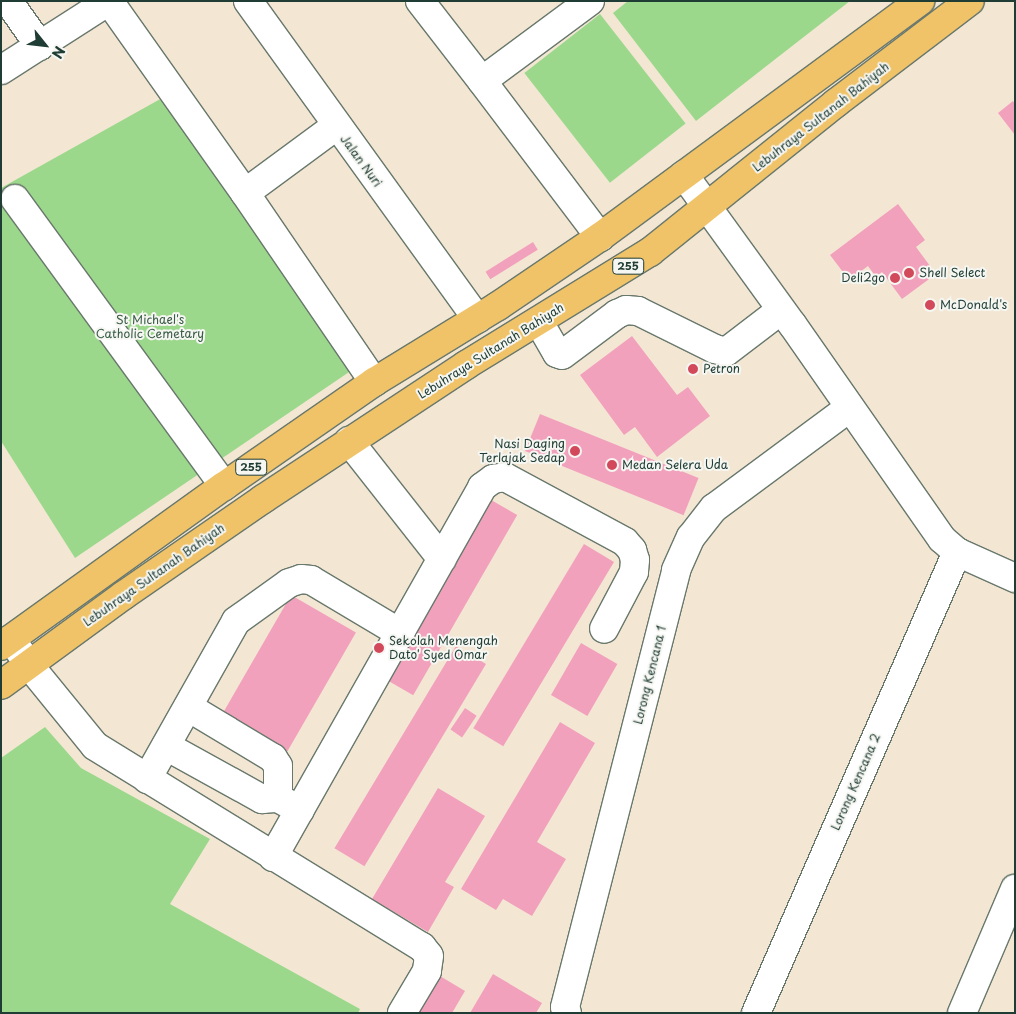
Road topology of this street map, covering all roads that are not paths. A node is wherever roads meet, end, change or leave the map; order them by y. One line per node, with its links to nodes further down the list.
1 (8, 1): 8 (street)
2 (109, 1): 8 (street); 13 (street)
3 (248, 1): 11 (street, Jalan Nuri)
4 (420, 1): 10 (street)
5 (590, 1): 10 (street)
6 (920, 1): 12 (main road, 255)
7 (970, 1): 15 (main road, Lebuhraya Sultanah Bahiyah / 255)
8 (40, 46): 9 (street)
9 (1, 70)
10 (482, 81): 16 (street)
11 (336, 126): 13 (street); 18 (street, Jalan Nuri)
12 (684, 175): 15 (street); 16 (main road, 255)
13 (245, 193): 20 (street)
14 (15, 199): 23 (street)
15 (706, 208): 17 (street); 19 (main road, Lebuhraya Sultanah Bahiyah / 255)
16 (600, 237): 18 (main road, 255)
17 (781, 310): 19 (street); 21 (street)
18 (477, 319): 20 (main road, 255)
19 (539, 322): 22 (main road, Lebuhraya Sultanah Bahiyah / 255)
20 (374, 382): 23 (main road, 255)
21 (849, 408): 24 (street); 39 (street, Lorong Kencana 1)
22 (349, 441): 25 (street); 30 (main road, Lebuhraya Sultanah Bahiyah / 255)
23 (224, 486): 29 (main road, 255)
24 (957, 552): 26 (street); 40 (street, Lorong Kencana 2)
25 (442, 559): 27 (street); 28 (street)
26 (1015, 578)
27 (604, 629)
28 (400, 633): 32 (street); 35 (street)
29 (6, 642): 30 (street)
30 (29, 665): 31 (main road, Lebuhraya Sultanah Bahiyah / 255); 34 (street)
31 (1, 686)
32 (188, 707): 33 (street); 35 (street)
33 (166, 746): 34 (street); 35 (street)
34 (147, 779): 36 (street)
35 (289, 804): 36 (street)
36 (273, 857): 38 (street)
37 (1015, 889): 41 (street)
38 (402, 1013)
39 (567, 1013)
40 (756, 1013)
41 (962, 1013)

